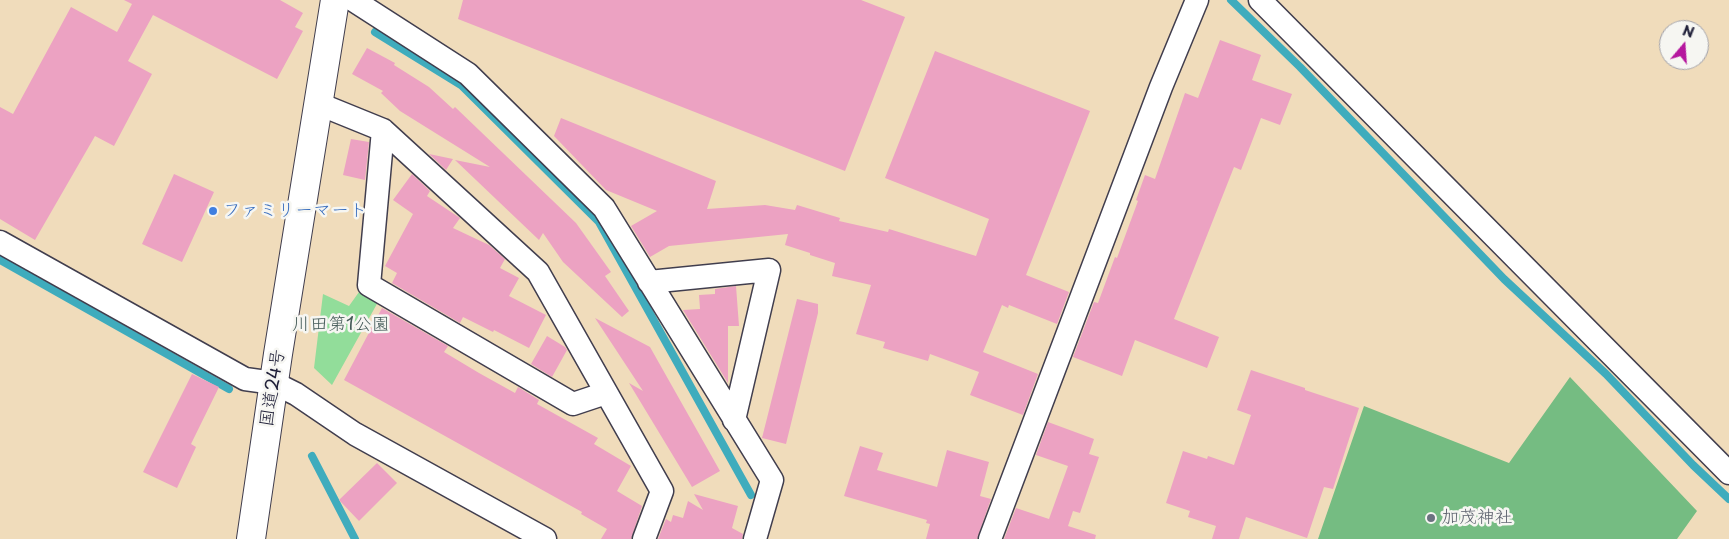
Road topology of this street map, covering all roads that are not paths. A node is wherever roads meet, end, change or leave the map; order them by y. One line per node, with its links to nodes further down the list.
1 (335, 0): 5 (highway, 国道24号)
2 (353, 0): 8 (street)
3 (1197, 0): 17 (street)
4 (1260, 0): 12 (street)
5 (318, 104): 6 (street); 9 (highway, 国道24号)
6 (383, 130): 10 (street); 10 (street)
7 (0, 242): 9 (street)
8 (649, 282): 11 (street); 11 (street)
9 (274, 383): 13 (highway, 国道24号); 14 (street)
10 (606, 393): 15 (street)
11 (734, 420): 16 (street)
12 (1729, 473)
13 (251, 539)
14 (545, 539)
15 (644, 539)
16 (755, 539)
17 (990, 539)

